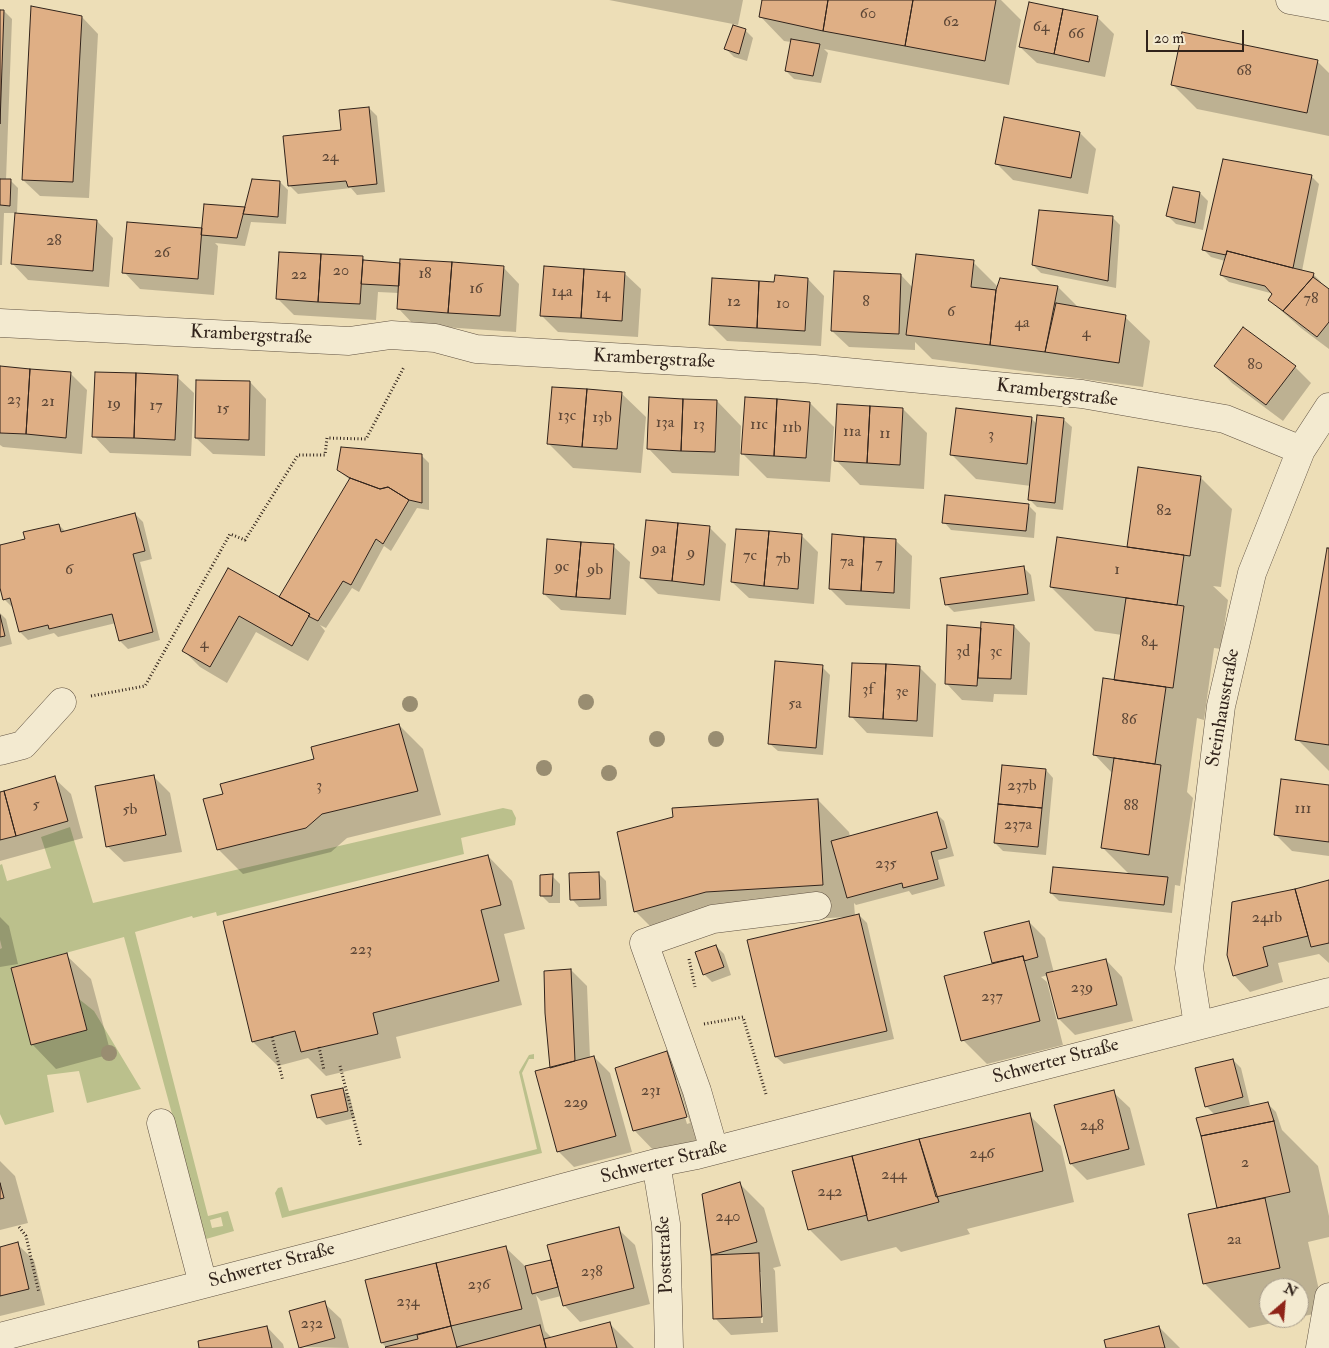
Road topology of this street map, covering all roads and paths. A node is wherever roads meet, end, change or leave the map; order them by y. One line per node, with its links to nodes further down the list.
1 (1290, 0): 2 (street)
2 (1329, 7)
3 (0, 323): 4 (street, Krambergstraße)
4 (408, 336): 6 (street, Krambergstraße); 7 (path)
5 (1329, 407): 6 (street, Steinhausstraße)
6 (1301, 450): 11 (street, Steinhausstraße)
7 (62, 702): 8 (street)
8 (0, 752)
9 (817, 906): 12 (street)
10 (1329, 992): 11 (street, Schwerter Straße)
11 (1198, 1025): 21 (street, Schwerter Straße)
12 (675, 1030): 18 (path); 21 (street)
13 (272, 1037): 17 (path)
14 (319, 1048): 16 (path)
15 (340, 1066): 20 (path)
16 (324, 1070)
17 (283, 1081)
18 (766, 1094)
19 (161, 1123): 24 (street)
20 (361, 1147)
21 (714, 1150): 22 (street, Schwerter Straße)
22 (656, 1163): 24 (street, Schwerter Straße); 28 (street, Poststraße)
23 (20, 1228): 25 (path)
24 (203, 1284): 27 (street, Schwerter Straße)
25 (39, 1293)
26 (1329, 1297): 29 (street)
27 (0, 1337)
28 (669, 1348)
29 (1320, 1348)

